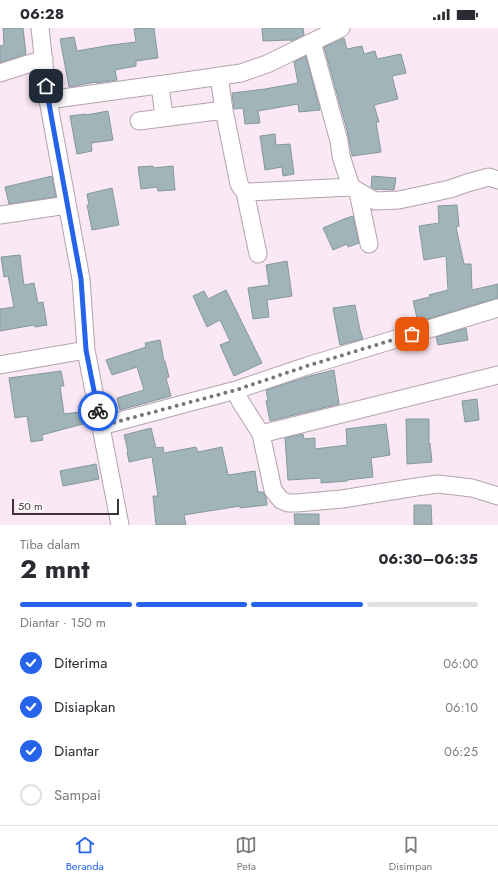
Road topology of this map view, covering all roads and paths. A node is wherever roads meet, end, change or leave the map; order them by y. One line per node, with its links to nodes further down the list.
1 (40, 28): 4 (street)
2 (341, 28): 3 (street)
3 (312, 42): 6 (street); 13 (street)
4 (44, 59): 5 (street); 8 (street)
5 (0, 73)
6 (219, 76): 7 (street); 9 (street)
7 (160, 85): 8 (street); 10 (street)
8 (48, 100): 15 (street)
9 (224, 110): 10 (street); 14 (street)
10 (164, 117): 11 (street)
11 (139, 120)
12 (498, 180): 13 (street)
13 (355, 189): 14 (street); 17 (street)
14 (246, 192): 18 (street)
15 (67, 205): 16 (street); 20 (street)
16 (0, 215)
17 (369, 244)
18 (258, 254)
19 (498, 308): 23 (street)
20 (86, 350): 21 (street); 24 (street)
21 (0, 365)
22 (498, 375): 25 (street)
23 (236, 390): 24 (street); 25 (street)
24 (101, 426): 27 (street)
25 (260, 434): 26 (street)
26 (498, 496)
27 (120, 525)

